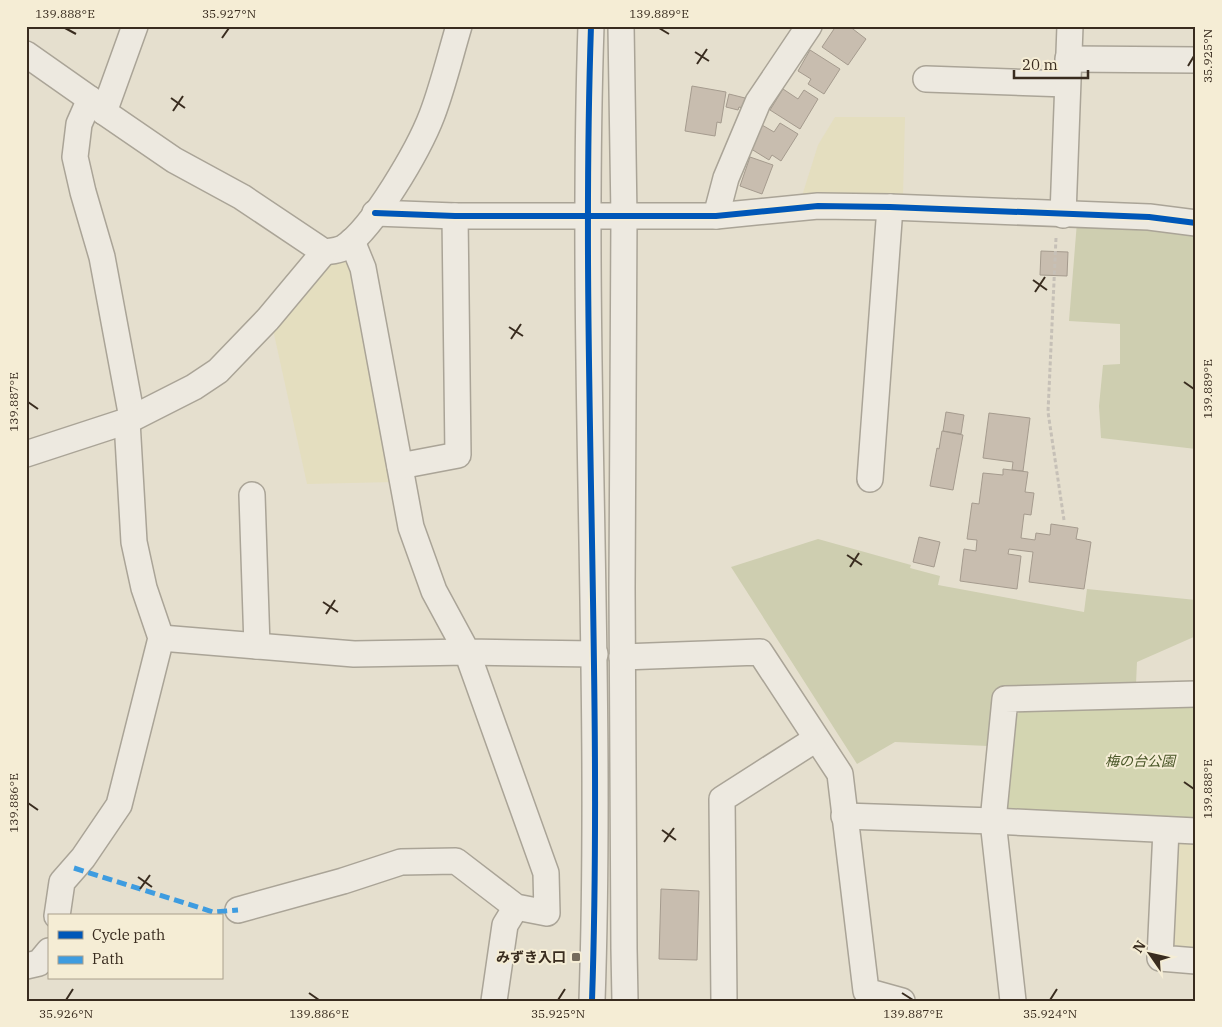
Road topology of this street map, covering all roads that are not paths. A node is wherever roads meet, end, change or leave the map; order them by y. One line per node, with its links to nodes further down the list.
1 (135, 26): 12 (street)
2 (458, 26): 14 (street)
3 (591, 26): 18 (street)
4 (621, 26): 19 (street)
5 (809, 26): 17 (street)
6 (1070, 26): 8 (street)
7 (26, 54): 12 (street)
8 (1068, 59): 9 (street); 11 (street)
9 (1196, 60)
10 (926, 79): 11 (street)
11 (1067, 84): 15 (street)
12 (97, 105): 22 (street); 23 (street)
13 (890, 207): 15 (street); 17 (street); 26 (street)
14 (375, 213): 16 (street); 21 (street)
15 (1060, 215): 20 (street)
16 (455, 216): 18 (street); 25 (street)
17 (716, 216): 19 (street)
18 (588, 217): 19 (street); 31 (street)
19 (624, 217): 32 (street)
20 (1196, 223)
21 (352, 241): 22 (street); 25 (street)
22 (324, 252): 23 (street)
23 (130, 420): 24 (street); 28 (street)
24 (26, 454)
25 (400, 466): 30 (street)
26 (870, 479)
27 (252, 495): 29 (street)
28 (162, 638): 29 (street); 41 (street)
29 (257, 646): 30 (street)
30 (467, 652): 31 (street); 39 (street)
31 (595, 654): 46 (street)
32 (622, 657): 34 (street); 47 (street)
33 (1196, 694): 36 (street)
34 (816, 739): 35 (street); 48 (street)
35 (844, 816): 36 (street); 49 (street)
36 (993, 821): 37 (street); 50 (street)
37 (1166, 830): 38 (street); 43 (street)
38 (1196, 831)
39 (516, 907): 40 (street); 45 (street)
40 (238, 910)
41 (57, 914)
42 (48, 952): 44 (street)
43 (1196, 961)
44 (26, 966)
45 (494, 1001)
46 (592, 1001)
47 (626, 1001)
48 (724, 1001)
49 (902, 1001)
50 (1014, 1001)

